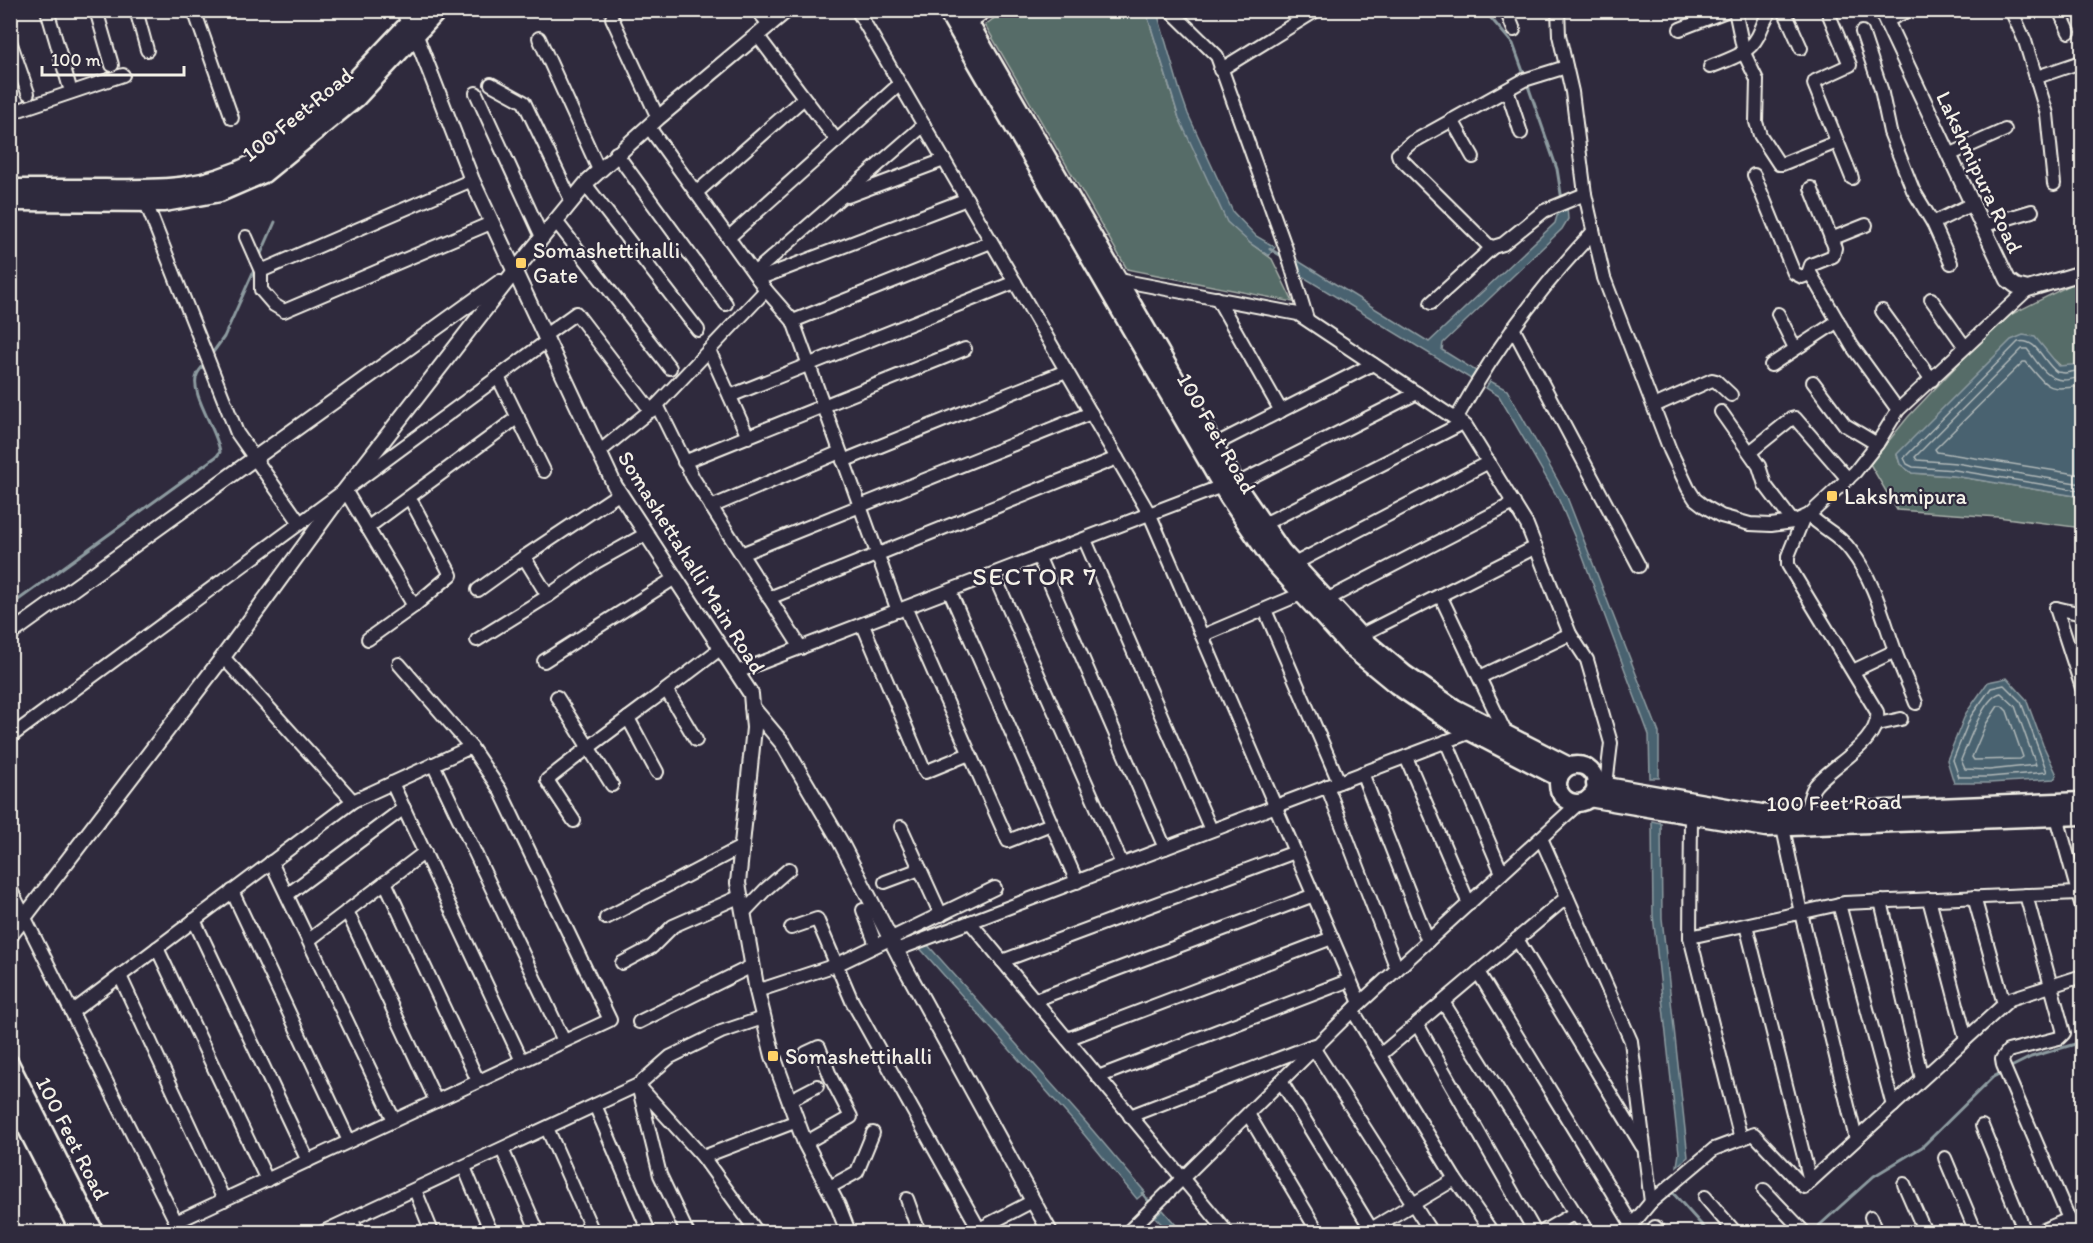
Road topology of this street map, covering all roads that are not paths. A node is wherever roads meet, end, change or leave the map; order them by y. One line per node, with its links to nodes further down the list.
1 (47, 10): 48 (street)
2 (96, 10): 40 (street)
3 (136, 10): 37 (street)
4 (194, 10): 54 (street)
5 (421, 10): 27 (main road, 100 Feet Road)
6 (440, 10): 27 (main road, 100 Feet Road)
7 (758, 10): 28 (street)
8 (787, 10): 28 (street)
9 (857, 10): 47 (street)
10 (946, 10): 26 (main road, 100 Feet Road)
11 (987, 10): 26 (street)
12 (1170, 10): 43 (street)
13 (1317, 10): 43 (street)
14 (1506, 10): 30 (street)
15 (1558, 10): 41 (street)
16 (1729, 10): 29 (street)
17 (1735, 10): 38 (street)
18 (1772, 10): 38 (street)
19 (1784, 10): 36 (street)
20 (1827, 10): 61 (street)
21 (1909, 10): 24 (street)
22 (2011, 10): 45 (street)
23 (2059, 10): 31 (street)
24 (1883, 16): 63 (street, Lakshmipura Road)
25 (612, 18): 56 (street)
26 (963, 22): 101 (main road, 100 Feet Road); 102 (main road, 100 Feet Road)
27 (409, 23): 69 (street, Somashettahalli Main Road); 72 (main road, 100 Feet Road); 80 (main road, 100 Feet Road)
28 (770, 25): 33 (street)
29 (1680, 29)
30 (1514, 30)
31 (2069, 32)
32 (1862, 33): 85 (street)
33 (757, 35): 52 (street); 56 (street)
34 (539, 38): 66 (street)
35 (10, 41): 50 (street)
36 (1801, 48)
37 (147, 50)
38 (1744, 53): 42 (street); 61 (street)
39 (2078, 63): 45 (street)
40 (112, 65)
41 (1566, 67): 49 (street); 75 (street)
42 (1710, 67)
43 (1220, 70): 112 (street)
44 (123, 75): 53 (street)
45 (2037, 77): 71 (street)
46 (491, 84): 78 (street)
47 (900, 84): 57 (street); 60 (street)
48 (69, 85)
49 (1507, 90): 55 (street); 59 (street)
50 (28, 93)
51 (476, 93): 90 (street)
52 (804, 98): 60 (street); 74 (street)
53 (10, 113)
54 (232, 118)
55 (1452, 120): 64 (street); 94 (street)
56 (653, 122): 62 (street); 74 (street)
57 (924, 125): 65 (street); 76 (street)
58 (2005, 130): 63 (street)
59 (1521, 133)
60 (837, 141): 91 (street)
61 (1837, 142): 68 (street)
62 (616, 153): 66 (street); 109 (street)
63 (1949, 155): 81 (street, Lakshmipura Road)
64 (1473, 157)
65 (944, 160): 76 (street); 77 (street)
66 (599, 170): 70 (street)
67 (1754, 175): 99 (street)
68 (1852, 178)
69 (472, 180): 84 (street, Somashettahalli Main Road); 96 (street)
70 (585, 184): 78 (street); 116 (street)
71 (2054, 184)
72 (10, 188)
73 (1811, 188): 92 (street)
74 (696, 193): 91 (street)
75 (1585, 194): 88 (street); 94 (street)
76 (839, 199): 100 (street)
77 (967, 199): 93 (street); 100 (street)
78 (571, 200): 83 (street)
79 (10, 202): 80 (main road, 100 Feet Road)
80 (146, 203): 149 (street)
81 (1972, 204): 85 (street); 87 (street, Lakshmipura Road)
82 (2032, 211): 87 (street)
83 (555, 220): 90 (street); 125 (street)
84 (491, 223): 96 (street); 97 (street, Somashettahalli Main Road)
85 (1933, 223): 95 (street)
86 (1866, 225): 92 (street)
87 (1982, 226): 104 (street, Lakshmipura Road)
88 (1593, 232): 115 (street); 134 (street)
89 (246, 237): 96 (street)
90 (542, 237): 97 (street)
91 (728, 238): 100 (street)
92 (1831, 239): 99 (street)
93 (992, 242): 103 (street); 113 (street)
94 (1493, 247): 108 (street)
95 (1951, 262)
96 (261, 271)
97 (514, 272): 117 (street, Somashettahalli Main Road); 149 (street); 155 (street)
98 (2082, 273): 104 (street)
99 (1810, 274): 114 (street)
100 (756, 276): 105 (street)
101 (1101, 277): 102 (street); 154 (main road, 100 Feet Road)
102 (1119, 280): 106 (street); 144 (main road, 100 Feet Road)
103 (1015, 282): 123 (street); 126 (street)
104 (2028, 289): 118 (street)
105 (766, 290): 113 (street); 121 (street)
106 (1217, 298): 112 (street); 137 (street)
107 (1931, 298): 118 (street)
108 (1431, 303)
109 (726, 304)
110 (1882, 311): 128 (street)
111 (1778, 314): 119 (street)
112 (1307, 319): 122 (street)
113 (793, 321): 123 (street)
114 (1838, 321): 119 (street); 136 (street)
115 (1513, 328): 141 (street); 174 (street)
116 (698, 330)
117 (545, 339): 127 (street); 135 (street); 145 (street, Somashettahalli Main Road)
118 (1965, 347): 128 (street)
119 (1795, 348): 124 (street)
120 (965, 349): 133 (street)
121 (709, 350): 131 (street); 135 (street)
122 (1373, 364): 130 (street); 137 (street)
123 (808, 365): 131 (street); 133 (street)
124 (1771, 365)
125 (670, 368)
126 (1066, 371): 139 (street); 147 (street)
127 (498, 377): 140 (street); 155 (street)
128 (1932, 381): 136 (street)
129 (1813, 382): 143 (street)
130 (1417, 393): 141 (street); 154 (street)
131 (730, 396): 142 (street)
132 (1731, 396): 134 (street)
133 (824, 406): 142 (street); 147 (street)
134 (1654, 406): 162 (street)
135 (654, 408): 145 (street); 150 (street)
136 (1898, 410): 143 (street)
137 (1281, 411): 144 (street)
138 (1721, 412): 146 (street)
139 (1091, 413): 148 (street); 159 (street)
140 (518, 417): 152 (street); 165 (street)
141 (1460, 421): 151 (street); 164 (street)
142 (748, 436): 150 (street)
143 (1877, 444): 153 (street)
144 (1215, 445): 154 (main road, 100 Feet Road)
145 (598, 452): 156 (street, Somashettahalli Main Road)
146 (1750, 452): 153 (street); 162 (street)
147 (842, 457): 159 (street); 160 (street)
148 (1117, 458): 161 (street); 170 (street)
149 (254, 459): 163 (street); 189 (street)
150 (684, 462): 160 (street)
151 (1489, 462): 157 (street); 173 (street)
152 (544, 471)
153 (1848, 479): 162 (street)
154 (1229, 485): 161 (street); 164 (main road, 100 Feet Road); 179 (main road, 100 Feet Road)
155 (345, 490): 163 (street); 165 (street); 198 (street)
156 (620, 493): 166 (street, Somashettahalli Main Road); 171 (street)
157 (1514, 503): 168 (street); 183 (street)
158 (413, 504): 184 (street)
159 (860, 506): 169 (street); 170 (street)
160 (711, 507): 169 (street)
161 (1150, 515): 167 (street); 191 (street)
162 (1802, 519): 197 (street); 201 (street)
163 (300, 523): 214 (street)
164 (1264, 524): 173 (main road, 100 Feet Road)
165 (367, 528): 184 (street)
166 (646, 534): 176 (street, Somashettahalli Main Road); 181 (street)
167 (1085, 540): 172 (street); 241 (street)
168 (1536, 548): 180 (street); 190 (street)
169 (741, 554): 182 (street)
170 (878, 555): 182 (street); 185 (street)
171 (524, 556): 177 (street); 181 (street)
172 (1039, 558): 175 (street); 244 (street)
173 (1294, 564): 183 (main road, 100 Feet Road)
174 (1639, 566)
175 (994, 575): 178 (street); 248 (street)
176 (675, 578): 195 (street, Somashettahalli Main Road); 199 (street)
177 (478, 590)
178 (950, 592): 185 (street); 238 (street)
179 (1301, 594): 186 (street); 212 (main road, 100 Feet Road)
180 (1440, 595): 192 (street); 203 (street)
181 (548, 596): 194 (street)
182 (769, 598): 196 (street)
183 (1326, 600): 192 (main road, 100 Feet Road)
184 (414, 606): 193 (street)
185 (902, 610): 188 (street); 219 (street)
186 (1265, 610): 191 (street); 226 (street)
187 (2082, 614): 204 (street)
188 (863, 625): 196 (street); 219 (street)
189 (10, 634)
190 (1570, 634): 203 (street); 228 (street)
191 (1202, 636): 231 (street)
192 (1359, 636): 213 (main road, 100 Feet Road)
193 (368, 639)
194 (477, 640)
195 (721, 648): 202 (street, Somashettahalli Main Road); 205 (street)
196 (801, 648): 202 (street)
197 (1895, 651): 201 (street); 207 (street)
198 (223, 657): 229 (street); 275 (street)
199 (544, 661)
200 (399, 663): 218 (street)
201 (1853, 671): 211 (street)
202 (737, 672): 208 (street, Somashettahalli Main Road)
203 (1480, 677): 213 (street)
204 (2082, 688)
205 (667, 691): 209 (street); 215 (street)
206 (557, 697): 217 (street)
207 (1916, 704)
208 (752, 707): 243 (street, Somashettahalli Main Road); 288 (street)
209 (628, 718): 217 (street); 222 (street)
210 (1901, 719): 211 (street)
211 (1878, 724): 234 (street)
212 (1471, 732): 216 (street); 223 (main road, 100 Feet Road)
213 (1506, 734): 223 (main road, 100 Feet Road)
214 (10, 737)
215 (696, 740)
216 (1446, 741): 220 (street); 251 (street)
217 (589, 746): 227 (street); 237 (street)
218 (471, 747): 221 (street); 311 (street)
219 (969, 754): 238 (street)
220 (1406, 757): 224 (street); 267 (street)
221 (433, 764): 225 (street); 311 (street)
222 (657, 772)
223 (1564, 772): 228 (main road, 100 Feet Road); 228 (main road, 100 Feet Road)
224 (1362, 773): 226 (street); 286 (street)
225 (392, 783): 229 (street); 232 (street)
226 (1333, 784): 231 (street); 294 (street)
227 (612, 785)
228 (1593, 792): 233 (main road, 100 Feet Road); 242 (street)
229 (353, 801): 247 (street)
230 (2082, 801): 234 (main road, 100 Feet Road)
231 (1275, 806): 241 (street); 246 (street)
232 (404, 808): 245 (street); 259 (street)
233 (1692, 808): 234 (main road, 100 Feet Road); 240 (main road, 100 Feet Road); 282 (street)
234 (1806, 813)
235 (2082, 816): 236 (main road, 100 Feet Road)
236 (2056, 817): 240 (main road, 100 Feet Road); 258 (street)
237 (574, 821)
238 (1052, 824): 254 (street)
239 (901, 827): 250 (street)
240 (1783, 828): 273 (street)
241 (1211, 830): 244 (street)
242 (1540, 838): 251 (street); 263 (street)
243 (743, 846): 262 (street, Somashettahalli Main Road); 276 (street)
244 (1165, 848): 248 (street)
245 (425, 852): 252 (street); 315 (street)
246 (1295, 852): 260 (street); 290 (street)
247 (271, 862): 257 (street); 259 (street)
248 (1122, 864): 254 (street)
249 (789, 869): 272 (street)
250 (920, 869): 253 (street); 274 (street)
251 (1502, 873): 267 (street)
252 (385, 882): 271 (street); 319 (street)
253 (885, 882)
254 (1077, 882): 278 (street)
255 (10, 888): 275 (street)
256 (995, 888): 274 (street)
257 (232, 891): 277 (street); 337 (street)
258 (2078, 893): 261 (street); 269 (street)
259 (287, 895): 285 (street)
260 (1314, 895): 283 (street); 301 (street)
261 (2026, 895): 264 (street); 299 (street)
262 (741, 896): 272 (street, Somashettahalli Main Road); 291 (street)
263 (1567, 897): 284 (street); 340 (street)
264 (1974, 897): 265 (street); 303 (street)
265 (1929, 899): 266 (street); 309 (street)
266 (1881, 902): 268 (street); 318 (street)
267 (1468, 904): 286 (street)
268 (1839, 904): 273 (street); 327 (street)
269 (2082, 907)
270 (863, 910): 287 (street)
271 (347, 911): 285 (street); 325 (street)
272 (745, 911): 293 (street, Somashettahalli Main Road)
273 (1801, 913): 279 (street); 336 (street)
274 (941, 915): 288 (street)
275 (25, 917): 281 (street); 305 (street)
276 (606, 918)
277 (194, 920): 289 (street); 343 (street)
278 (970, 922): 288 (street); 290 (street)
279 (1746, 925): 282 (street); 348 (street)
280 (791, 928): 292 (street)
281 (10, 936)
282 (1690, 937): 335 (street)
283 (1332, 938): 298 (street); 310 (street)
284 (1517, 939): 295 (street); 340 (street)
285 (309, 940): 330 (street)
286 (1428, 941): 294 (street)
287 (876, 945): 288 (street); 292 (street)
288 (893, 945): 356 (street)
289 (157, 948): 296 (street); 347 (street)
290 (1002, 961): 301 (street)
291 (622, 963)
292 (836, 965): 300 (street); 356 (street)
293 (752, 966): 300 (street, Somashettahalli Main Road); 307 (street)
294 (1397, 969): 304 (street)
295 (1478, 972): 302 (street); 364 (street)
296 (120, 976): 305 (street); 355 (street)
297 (2082, 976): 299 (street)
298 (1350, 980): 304 (street); 317 (street)
299 (2051, 985): 303 (street); 361 (street)
300 (756, 991): 306 (street, Somashettahalli Main Road)
301 (1035, 1000): 310 (street)
302 (1443, 1002): 308 (street); 359 (street)
303 (2004, 1004): 309 (street)
304 (1357, 1007): 312 (street); 314 (street)
305 (72, 1012): 363 (street)
306 (764, 1018): 321 (street); 324 (street, Somashettahalli Main Road)
307 (639, 1022)
308 (1416, 1024): 314 (street); 385 (street)
309 (1966, 1039): 318 (street)
310 (1067, 1040): 317 (street)
311 (564, 1041): 315 (street)
312 (1317, 1046): 320 (street); 329 (street); 358 (street)
313 (806, 1053): 338 (street)
314 (1380, 1055): 346 (street)
315 (522, 1061): 319 (street)
316 (10, 1063): 367 (main road, 100 Feet Road)
317 (1098, 1077): 329 (street)
318 (1922, 1079): 327 (street)
319 (478, 1081): 325 (street)
320 (1281, 1081): 328 (street); 365 (street)
321 (638, 1085): 326 (street); 341 (street); 375 (street)
322 (818, 1086): 324 (street)
323 (10, 1096): 366 (main road, 100 Feet Road)
324 (790, 1100): 331 (street, Somashettahalli Main Road)
325 (436, 1101): 330 (street)
326 (595, 1105): 333 (street); 374 (street)
327 (1893, 1106): 336 (street)
328 (1248, 1114): 345 (street); 382 (street)
329 (1130, 1116): 345 (street)
330 (394, 1120): 337 (street)
331 (797, 1121): 338 (street, Somashettahalli Main Road); 341 (street)
332 (1982, 1126): 393 (street)
333 (547, 1128): 339 (street); 373 (street)
334 (873, 1133): 350 (street)
335 (1741, 1139): 348 (street); 357 (street)
336 (1856, 1139): 348 (street)
337 (349, 1141): 343 (street)
338 (805, 1143): 350 (street, Somashettahalli Main Road)
339 (502, 1149): 344 (street); 372 (street)
340 (1644, 1150): 357 (street)
341 (704, 1158): 376 (street)
342 (1945, 1158): 392 (street)
343 (308, 1161): 347 (street)
344 (464, 1167): 351 (street); 371 (street)
345 (1182, 1179): 380 (street); 381 (street)
346 (1455, 1179): 358 (street); 384 (street)
347 (267, 1180): 355 (street)
348 (1810, 1181)
349 (1904, 1184): 391 (street)
350 (828, 1188): 377 (street, Somashettahalli Main Road)
351 (415, 1190): 362 (street); 370 (street)
352 (1764, 1190): 389 (street)
353 (1705, 1197): 388 (street)
354 (908, 1199): 378 (street)
355 (224, 1200): 363 (street)
356 (1033, 1201): 379 (street)
357 (1651, 1202): 364 (street)
358 (1413, 1204): 365 (street); 383 (street)
359 (1575, 1213): 386 (street); 387 (street)
360 (1871, 1217): 390 (street)
361 (2069, 1219): 394 (street); 395 (street)
362 (352, 1220): 368 (street); 369 (street)
363 (178, 1227)
364 (1629, 1229)
365 (1370, 1232)
366 (80, 1233)
367 (96, 1233)
368 (323, 1233)
369 (357, 1233)
370 (432, 1233)
371 (490, 1233)
372 (537, 1233)
373 (593, 1233)
374 (649, 1233)
375 (687, 1233)
376 (757, 1233)
377 (849, 1233)
378 (919, 1233)
379 (1050, 1233)
380 (1128, 1233)
381 (1227, 1233)
382 (1318, 1233)
383 (1431, 1233)
384 (1492, 1233)
385 (1535, 1233)
386 (1542, 1233)
387 (1589, 1233)
388 (1736, 1233)
389 (1804, 1233)
390 (1877, 1233)
391 (1925, 1233)
392 (1976, 1233)
393 (2025, 1233)
394 (2040, 1233)
395 (2074, 1233)

